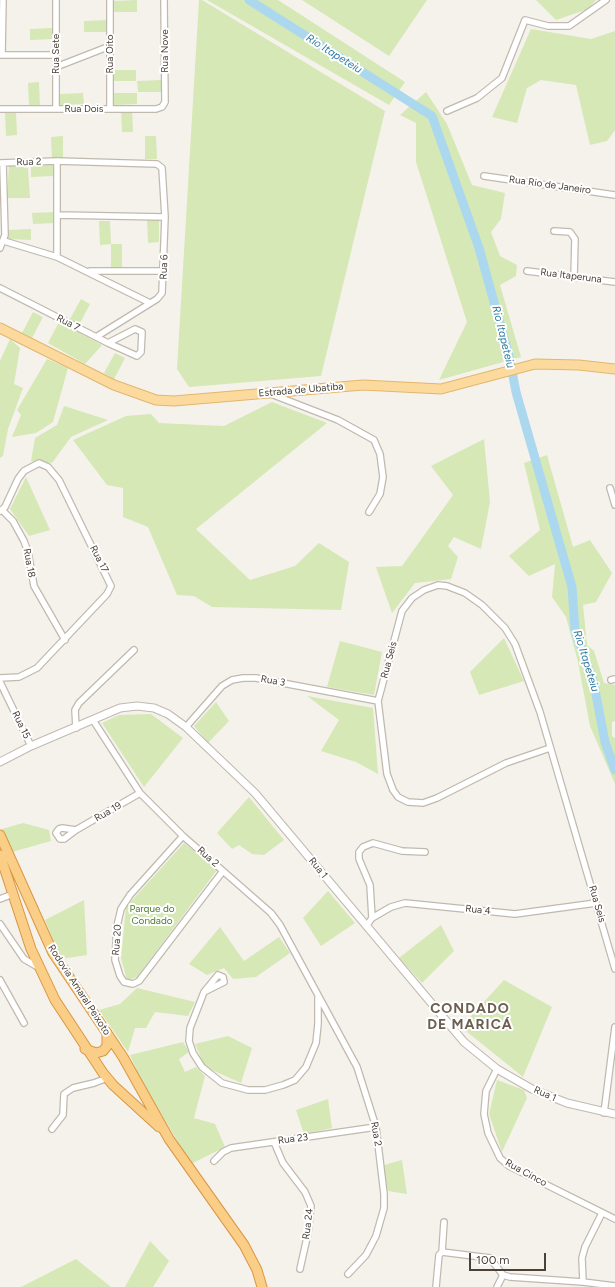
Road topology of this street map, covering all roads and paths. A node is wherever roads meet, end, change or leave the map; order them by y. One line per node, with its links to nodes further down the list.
1 (2, 0): 6 (street)
2 (56, 0): 9 (street, Rua Sete)
3 (110, 0): 7 (street, Rua Oito)
4 (164, 0): 11 (street, Rua Nove)
5 (606, 0): 15 (street)
6 (1, 39): 8 (street)
7 (110, 46): 10 (street); 13 (street, Rua Oito)
8 (1, 55): 9 (street)
9 (56, 55): 10 (street, Rua Sete)
10 (56, 67): 12 (street, Rua Sete)
11 (165, 102): 13 (street, Rua Dois)
12 (56, 108): 13 (street, Rua Dois); 14 (street, Rua Dois)
13 (110, 108)
14 (0, 109)
15 (448, 111)
16 (57, 161): 17 (street, Rua 2); 18 (street, Rua 2); 21 (street)
17 (2, 163): 22 (street)
18 (157, 164): 23 (street, Rua 6)
19 (484, 176): 20 (street, Rua Rio de Janeiro)
20 (615, 195)
21 (57, 215): 23 (street); 27 (street)
22 (2, 216): 25 (street)
23 (165, 217): 30 (street, Rua 6)
24 (554, 230): 32 (street)
25 (4, 241): 26 (street); 27 (street)
26 (0, 248)
27 (57, 257): 28 (street)
28 (88, 271): 29 (street); 34 (street)
29 (117, 271): 30 (street); 34 (street)
30 (164, 271): 37 (street, Rua 6)
31 (527, 271): 32 (street, Rua Itaperuna)
32 (574, 277): 33 (street, Rua Itaperuna)
33 (615, 282)
34 (113, 284): 36 (street)
35 (0, 288): 40 (street, Rua 7)
36 (140, 298): 37 (street); 38 (street)
37 (150, 303): 38 (street, Rua 6)
38 (142, 308): 40 (street, Rua 6)
39 (0, 328): 43 (main road, Estrada de Ubatiba)
40 (96, 337): 41 (street, Rua 7)
41 (108, 343): 41 (street, Rua 7)
42 (615, 369): 43 (main road, Estrada de Ubatiba)
43 (267, 393): 47 (street)
44 (610, 488): 45 (street)
45 (615, 505)
46 (1, 511): 48 (street, Rua 18); 48 (street, Rua 17)
47 (369, 512)
48 (65, 640): 50 (street, Rua 17)
49 (134, 650): 55 (street)
50 (0, 678)
51 (0, 682): 56 (street, Rua 15)
52 (378, 701): 54 (street, Rua 3); 57 (street, Rua Seis); 57 (street, Rua Seis)
53 (93, 720): 54 (street, Rua 1); 55 (street, Rua 1); 59 (street, Rua 2)
54 (186, 727): 71 (street, Rua 1)
55 (76, 728): 56 (street, Rua 1)
56 (31, 746): 58 (street, Rua 1)
57 (550, 748): 68 (street, Rua Seis)
58 (0, 762)
59 (140, 793): 60 (street, Rua 19); 62 (street, Rua 2)
60 (76, 830)
61 (0, 835): 79 (highway, Rodovia Amaral Peixoto)
62 (183, 836): 65 (street, Rua 2); 65 (street, Rua 20)
63 (425, 852): 69 (street)
64 (0, 855): 66 (highway, Rodovia Amaral Peixoto)
65 (223, 870): 76 (street, Rua 2)
66 (13, 894): 67 (street); 72 (highway, Rodovia Amaral Peixoto)
67 (0, 900)
68 (596, 903): 69 (street, Rua 4); 73 (street, Rua Seis)
69 (372, 918): 71 (street, Rua 4)
70 (0, 924): 72 (street)
71 (367, 925): 81 (street, Rua 1)
72 (38, 967): 80 (highway, Rodovia Amaral Peixoto)
73 (615, 969)
74 (0, 980): 77 (street)
75 (204, 992): 76 (street, Rua 2)
76 (318, 996): 85 (street, Rua 2)
77 (24, 1023)
78 (615, 1027): 83 (street)
79 (107, 1033): 80 (highway); 87 (highway, Rodovia Amaral Peixoto)
80 (85, 1048): 82 (highway, Rodovia Amaral Peixoto)
81 (497, 1069): 83 (street, Rua 1); 90 (street, Rua Cinco)
82 (107, 1078): 86 (street); 87 (highway, Rodovia Amaral Peixoto)
83 (604, 1113): 84 (street, Rua 1)
84 (615, 1114)
85 (376, 1127): 88 (street, Rua 23); 95 (street, Rua 2)
86 (52, 1129)
87 (169, 1139): 99 (highway, Rodovia Amaral Peixoto)
88 (274, 1142): 89 (street, Rua 23); 94 (street, Rua 24)
89 (214, 1161)
90 (602, 1213): 91 (street, Rua Cinco); 97 (street)
91 (615, 1219)
92 (444, 1222): 93 (street)
93 (442, 1252): 96 (street); 100 (street)
94 (300, 1269)
95 (348, 1274)
96 (503, 1275): 97 (street); 101 (street)
97 (583, 1282): 98 (street)
98 (615, 1286)
99 (262, 1287)
100 (436, 1287)
101 (497, 1287)

